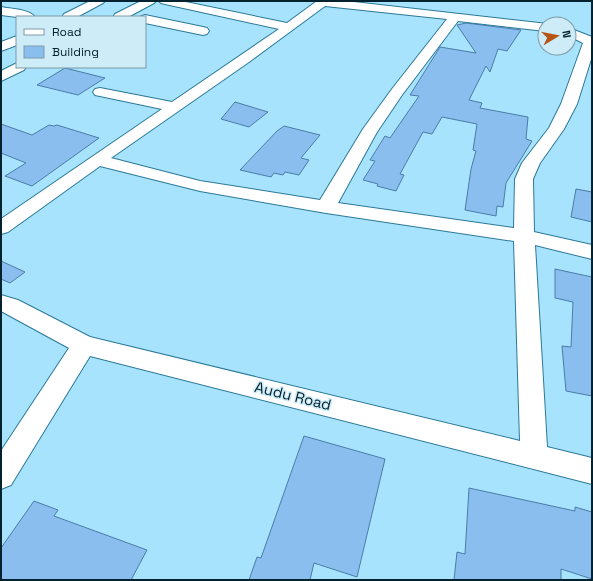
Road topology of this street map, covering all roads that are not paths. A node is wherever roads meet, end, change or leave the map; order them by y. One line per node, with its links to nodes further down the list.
1 (22, 1): 6 (street)
2 (98, 1): 8 (street)
3 (150, 1): 9 (street)
4 (165, 1): 13 (street)
5 (323, 1): 10 (street); 13 (street)
6 (1, 10): 7 (street)
7 (26, 16)
8 (70, 16)
9 (121, 16)
10 (454, 18): 12 (street); 23 (street)
11 (146, 19): 14 (street)
12 (537, 26)
13 (289, 27): 21 (street)
14 (203, 30)
15 (577, 35): 25 (street)
16 (16, 40): 17 (street)
17 (1, 47)
18 (18, 68): 19 (street)
19 (1, 77)
20 (100, 92): 21 (street)
21 (174, 107): 22 (street)
22 (98, 160): 23 (street); 24 (street)
23 (326, 207): 25 (street)
24 (1, 228)
25 (524, 236): 26 (street); 29 (street)
26 (592, 252)
27 (1, 303): 28 (street, Audu Road)
28 (84, 345): 29 (street, Audu Road); 31 (street)
29 (534, 456): 30 (street, Audu Road)
30 (592, 470)
31 (1, 476)

